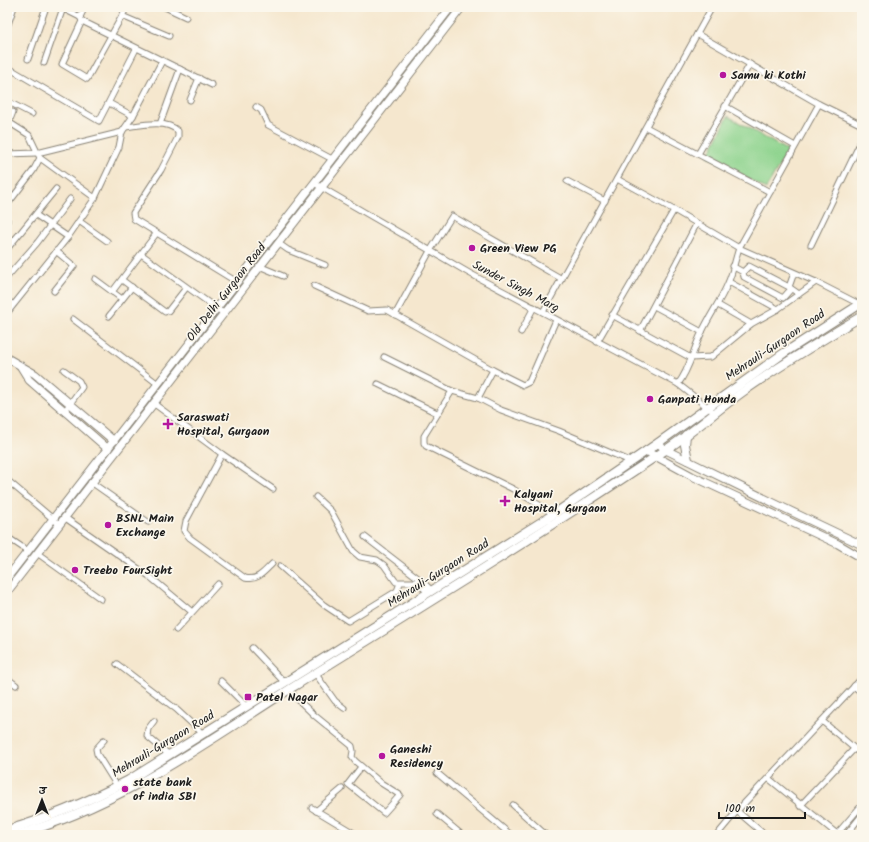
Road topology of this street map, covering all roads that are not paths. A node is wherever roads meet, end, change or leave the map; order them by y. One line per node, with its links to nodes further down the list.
1 (14, 7): 13 (street)
2 (46, 7): 20 (street)
3 (85, 7): 12 (street)
4 (127, 7): 10 (street)
5 (165, 7): 11 (street)
6 (452, 7): 14 (main road, Old Delhi Gurgaon Road)
7 (462, 7): 17 (main road, Old Delhi Gurgaon Road)
8 (712, 7): 15 (street)
9 (62, 8): 12 (street); 22 (street)
10 (122, 16): 16 (street); 18 (street)
11 (186, 17)
12 (81, 19): 18 (street); 18 (street)
13 (7, 27)
14 (433, 31): 17 (street); 49 (main road, Old Delhi Gurgaon Road)
15 (697, 34): 23 (street); 41 (street)
16 (169, 36)
17 (439, 36): 53 (main road, Old Delhi Gurgaon Road)
18 (111, 37): 19 (street)
19 (136, 49): 21 (street); 30 (street)
20 (28, 59)
21 (162, 61): 25 (street); 36 (street)
22 (44, 63)
23 (750, 64): 31 (street); 32 (street)
24 (7, 67): 30 (street)
25 (180, 69): 26 (street); 38 (street)
26 (199, 78): 27 (street); 28 (street)
27 (212, 86)
28 (190, 100)
29 (7, 101): 35 (street)
30 (109, 103): 36 (street)
31 (819, 104): 39 (street); 44 (street)
32 (725, 106): 44 (street); 47 (street)
33 (256, 107): 49 (street)
34 (13, 112): 37 (street)
35 (32, 114)
36 (134, 116): 40 (street)
37 (8, 122): 45 (street)
38 (160, 124): 40 (street); 65 (street)
39 (862, 125)
40 (126, 127): 42 (street)
41 (646, 127): 47 (street); 50 (street)
42 (122, 132): 45 (street); 56 (street)
43 (862, 139): 69 (street)
44 (795, 146): 55 (street)
45 (37, 153): 46 (street); 48 (street)
46 (7, 154)
47 (698, 154): 55 (street)
48 (40, 158): 56 (street); 59 (street)
49 (332, 159): 52 (main road, Old Delhi Gurgaon Road)
50 (617, 179): 58 (street); 60 (street)
51 (567, 181): 58 (street)
52 (314, 183): 53 (street, Sunder Singh Marg); 85 (main road, Old Delhi Gurgaon Road)
53 (322, 188): 68 (main road, Old Delhi Gurgaon Road); 73 (street, Sunder Singh Marg)
54 (56, 189): 61 (street)
55 (770, 192): 70 (street)
56 (95, 198): 62 (street)
57 (70, 199): 64 (street)
58 (605, 201): 83 (street)
59 (7, 205)
60 (674, 210): 63 (street); 108 (street)
61 (36, 215): 64 (street); 71 (street)
62 (79, 221): 66 (street); 67 (street)
63 (698, 223): 70 (street); 100 (street)
64 (50, 226): 66 (street); 79 (street)
65 (156, 234): 74 (street); 85 (street)
66 (68, 237): 72 (street)
67 (107, 240)
68 (278, 243): 75 (street); 76 (main road, Old Delhi Gurgaon Road)
69 (811, 245)
70 (739, 248): 77 (street); 80 (street)
71 (7, 249)
72 (56, 251): 92 (street); 98 (street)
73 (430, 251): 83 (street); 101 (street, Sunder Singh Marg); 107 (street)
74 (141, 254): 84 (street); 90 (street)
75 (325, 265)
76 (259, 266): 81 (street); 106 (main road, Old Delhi Gurgaon Road)
77 (732, 266): 78 (street); 86 (street)
78 (743, 272): 91 (street); 91 (street)
79 (8, 273)
80 (794, 273): 87 (street); 91 (street)
81 (283, 276)
82 (95, 279): 93 (street)
83 (562, 279): 104 (street)
84 (122, 280): 89 (street); 93 (street)
85 (237, 282): 102 (main road, Old Delhi Gurgaon Road)
86 (729, 282): 99 (street); 103 (street)
87 (816, 282): 94 (street); 97 (street)
88 (314, 286): 107 (street)
89 (132, 287): 90 (street); 95 (street)
90 (186, 288): 102 (street)
91 (790, 288): 94 (street)
92 (54, 291)
93 (112, 292): 95 (street)
94 (799, 294): 103 (street)
95 (122, 299): 109 (street)
96 (7, 300): 98 (street)
97 (861, 304): 131 (main road, Mehrauli-Gurgaon Road)
98 (13, 305): 105 (street)
99 (718, 305): 113 (street); 116 (street)
100 (654, 306): 114 (street); 116 (street)
101 (534, 307): 104 (street, Sunder Singh Marg); 115 (street)
102 (216, 308): 106 (street); 124 (main road, Old Delhi Gurgaon Road)
103 (778, 308): 113 (street)
104 (543, 312): 112 (street, Sunder Singh Marg)
105 (7, 313)
106 (223, 313): 129 (main road, Old Delhi Gurgaon Road)
107 (396, 315): 123 (street)
108 (612, 315): 114 (street); 117 (street)
109 (109, 316)
110 (862, 316): 134 (main road, Mehrauli-Gurgaon Road)
111 (73, 319): 124 (street)
112 (556, 320): 117 (street, Sunder Singh Marg); 123 (street)
113 (751, 324): 120 (street)
114 (640, 331): 120 (street)
115 (521, 332)
116 (702, 332): 120 (street)
117 (597, 342): 126 (street, Sunder Singh Marg)
118 (384, 357): 127 (street)
119 (7, 358): 121 (main road)
120 (690, 358): 126 (street)
121 (21, 367): 130 (main road); 132 (main road)
122 (64, 370): 130 (street)
123 (493, 370): 128 (street)
124 (158, 384): 136 (main road, Old Delhi Gurgaon Road)
125 (378, 384): 133 (street)
126 (678, 384): 131 (street, Sunder Singh Marg)
127 (452, 391): 128 (street); 133 (street)
128 (478, 398): 144 (street)
129 (153, 403): 141 (street); 146 (main road, Old Delhi Gurgaon Road)
130 (69, 404): 132 (street); 136 (main road)
131 (708, 406): 134 (street, Sunder Singh Marg); 137 (main road, Mehrauli-Gurgaon Road)
132 (64, 412): 138 (main road)
133 (437, 413): 149 (street)
134 (715, 413): 135 (main road, Mehrauli-Gurgaon Road)
135 (686, 435): 139 (main road, Mehrauli-Gurgaon Road); 143 (main road)
136 (114, 441): 138 (main road, Old Delhi Gurgaon Road)
137 (658, 443): 139 (main road); 140 (main road, Mehrauli-Gurgaon Road)
138 (108, 449): 151 (main road, Old Delhi Gurgaon Road)
139 (666, 450): 142 (main road, Mehrauli-Gurgaon Road); 143 (main road)
140 (646, 451): 142 (main road); 144 (main road, Mehrauli-Gurgaon Road)
141 (222, 454): 147 (street); 159 (street)
142 (655, 457): 158 (main road); 165 (main road, Mehrauli-Gurgaon Road)
143 (688, 460): 155 (main road)
144 (630, 461): 149 (main road, Mehrauli-Gurgaon Road)
145 (7, 480): 151 (street)
146 (91, 482): 150 (main road, Old Delhi Gurgaon Road); 152 (street)
147 (273, 489)
148 (316, 497): 162 (street)
149 (554, 514): 165 (main road, Mehrauli-Gurgaon Road)
150 (64, 517): 151 (main road, Old Delhi Gurgaon Road); 167 (street)
151 (56, 522): 156 (main road, Old Delhi Gurgaon Road); 157 (main road, Old Delhi Gurgaon Road)
152 (148, 522)
153 (7, 537): 156 (street)
154 (365, 537): 165 (street)
155 (862, 545)
156 (28, 551): 161 (main road, Old Delhi Gurgaon Road)
157 (37, 553): 164 (main road, Old Delhi Gurgaon Road); 166 (street)
158 (862, 558)
159 (272, 564)
160 (280, 566): 162 (street)
161 (7, 578)
162 (400, 583): 165 (street)
163 (218, 584): 167 (street)
164 (7, 592)
165 (433, 592): 171 (main road, Mehrauli-Gurgaon Road); 176 (main road, Mehrauli-Gurgaon Road)
166 (101, 599)
167 (192, 612): 168 (street)
168 (176, 630)
169 (252, 648): 176 (street)
170 (117, 664): 184 (street)
171 (315, 674): 176 (main road, Mehrauli-Gurgaon Road); 181 (street)
172 (7, 678): 175 (street)
173 (862, 678): 177 (street)
174 (220, 681): 180 (street)
175 (16, 685)
176 (287, 686): 179 (main road, Mehrauli-Gurgaon Road); 189 (street)
177 (854, 686): 178 (street); 183 (street)
178 (862, 693)
179 (260, 703): 180 (main road, Mehrauli-Gurgaon Road); 201 (main road, Mehrauli-Gurgaon Road)
180 (247, 707): 184 (main road, Mehrauli-Gurgaon Road)
181 (344, 708)
182 (154, 721): 187 (street)
183 (822, 721): 186 (street); 191 (street)
184 (203, 734): 187 (main road, Mehrauli-Gurgaon Road)
185 (104, 740): 192 (street)
186 (854, 749): 188 (street); 196 (street)
187 (168, 754): 192 (main road, Mehrauli-Gurgaon Road)
188 (862, 755)
189 (361, 767): 189 (street)
190 (437, 773): 204 (street)
191 (768, 778): 196 (street); 197 (street)
192 (117, 786): 200 (main road, Mehrauli-Gurgaon Road)
193 (342, 789): 202 (street)
194 (513, 805): 205 (street)
195 (862, 805): 208 (street)
196 (800, 806): 208 (street)
197 (737, 811): 206 (street); 207 (street)
198 (437, 814): 203 (street)
199 (862, 815): 209 (street)
200 (7, 830)
201 (16, 835)
202 (357, 835)
203 (462, 835)
204 (511, 835)
205 (546, 835)
206 (717, 835)
207 (765, 835)
208 (836, 835)
209 (846, 835)

